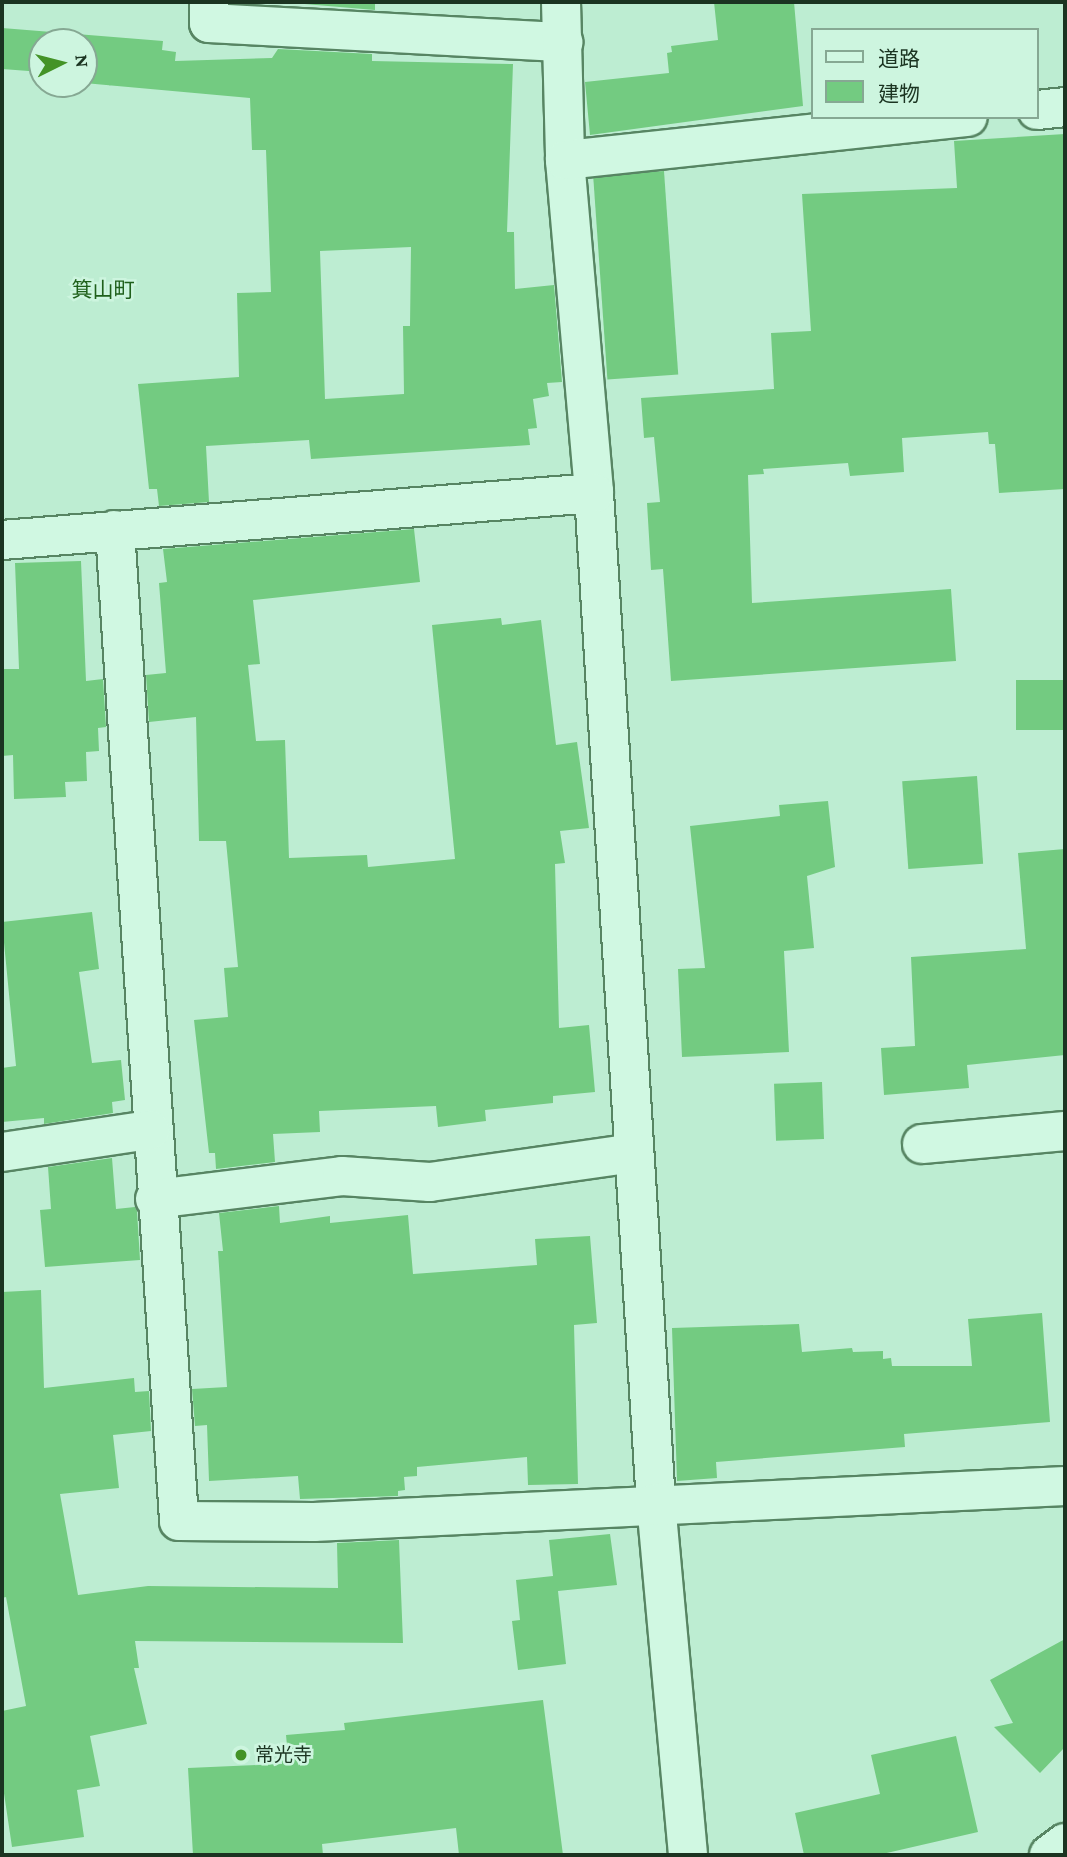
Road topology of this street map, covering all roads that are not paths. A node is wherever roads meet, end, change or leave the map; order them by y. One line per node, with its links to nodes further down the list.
1 (209, 2): 3 (street)
2 (561, 2): 3 (street)
3 (563, 42): 7 (street)
4 (1065, 107): 5 (street)
5 (1039, 110)
6 (949, 119): 7 (street)
7 (565, 160): 8 (street)
8 (594, 493): 9 (street); 15 (street)
9 (115, 530): 10 (street); 11 (street)
10 (2, 540)
11 (150, 1130): 14 (street); 16 (street)
12 (1065, 1131): 13 (street)
13 (922, 1144)
14 (2, 1152)
15 (634, 1153): 16 (street); 18 (street)
16 (155, 1199): 18 (street)
17 (1065, 1486): 18 (street)
18 (656, 1503): 20 (street)
19 (1065, 1843): 21 (street)
20 (688, 1855)
21 (1049, 1855)

